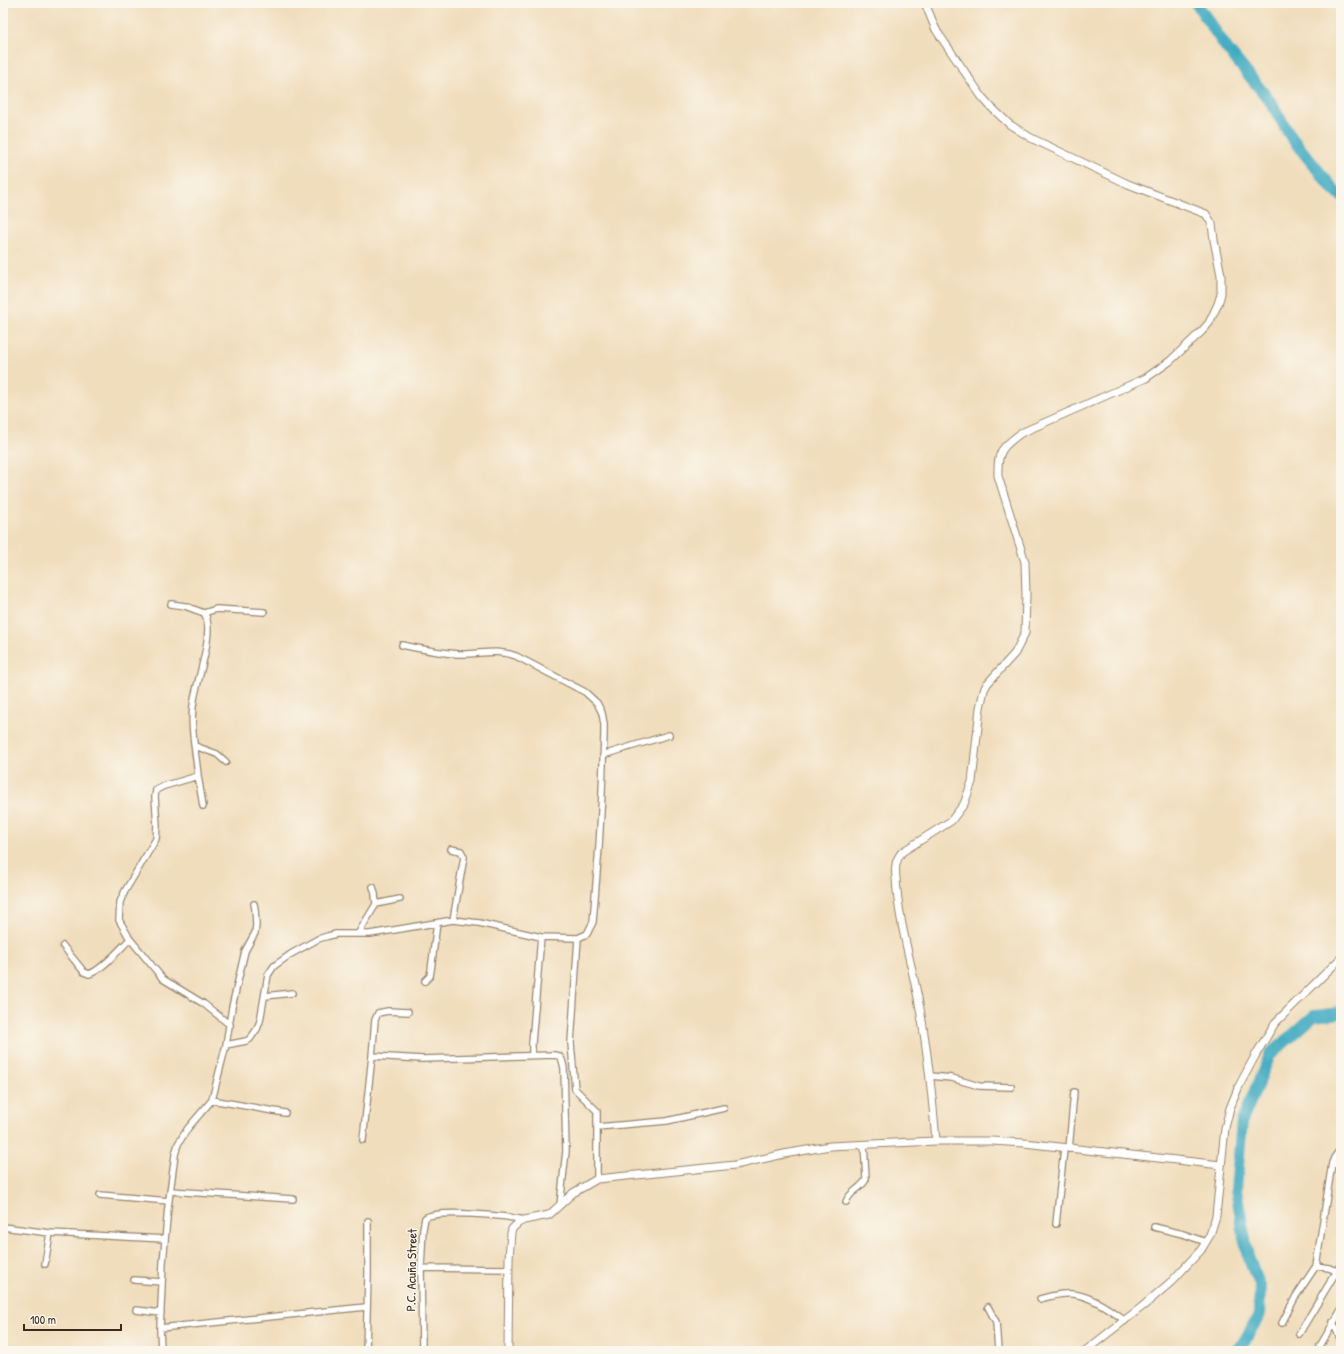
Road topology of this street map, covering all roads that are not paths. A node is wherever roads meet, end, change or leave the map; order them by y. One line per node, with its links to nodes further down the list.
1 (926, 3): 33 (street)
2 (171, 604): 4 (street)
3 (264, 612): 4 (street)
4 (204, 613): 7 (street)
5 (402, 645): 8 (street)
6 (669, 735): 8 (street)
7 (195, 746): 9 (street); 10 (street)
8 (602, 755): 21 (street)
9 (226, 762)
10 (198, 776): 11 (street); 22 (street)
11 (203, 806)
12 (451, 849): 17 (street)
13 (373, 887): 16 (street)
14 (400, 899): 16 (street)
15 (254, 904): 29 (street)
16 (376, 904): 19 (street)
17 (453, 920): 18 (street); 20 (street)
18 (437, 923): 19 (street); 25 (street)
19 (358, 934): 27 (street)
20 (540, 937): 21 (street); 31 (street)
21 (578, 938): 39 (street)
22 (130, 939): 23 (street); 29 (street)
23 (63, 946)
24 (1341, 958): 46 (street)
25 (425, 981)
26 (292, 993): 27 (street)
27 (265, 996): 30 (street)
28 (408, 1012): 32 (street)
29 (230, 1026): 30 (street)
30 (226, 1045): 36 (street)
31 (532, 1055): 32 (street); 54 (street)
32 (372, 1056): 40 (street)
33 (930, 1076): 34 (street); 41 (street)
34 (1011, 1088)
35 (1074, 1092): 44 (street)
36 (212, 1100): 38 (street); 49 (street)
37 (724, 1108): 39 (street)
38 (284, 1113)
39 (597, 1127): 48 (street)
40 (363, 1140)
41 (936, 1141): 42 (street); 44 (street)
42 (864, 1144): 48 (street); 53 (street)
43 (1341, 1148): 45 (street)
44 (1067, 1149): 46 (street); 57 (street)
45 (1332, 1163): 47 (street); 65 (street)
46 (1222, 1165): 62 (street)
47 (1341, 1165)
48 (597, 1179): 54 (street)
49 (170, 1191): 51 (street); 52 (street)
50 (100, 1195): 52 (street)
51 (293, 1200)
52 (169, 1201): 61 (street)
53 (846, 1202)
54 (560, 1205): 55 (street)
55 (524, 1220): 66 (street, P.C. Acuña Street); 67 (street)
56 (368, 1221): 72 (street)
57 (1056, 1224)
58 (3, 1227): 60 (street)
59 (1154, 1227): 62 (street)
60 (50, 1233): 61 (street); 63 (street)
61 (165, 1239): 70 (street)
62 (1206, 1242): 77 (street)
63 (45, 1264)
64 (1341, 1264): 68 (street)
65 (1316, 1266): 68 (street); 79 (street)
66 (421, 1268): 67 (street); 86 (street, P.C. Acuña Street)
67 (509, 1269): 87 (street)
68 (1339, 1272): 81 (street)
69 (134, 1280): 70 (street)
70 (162, 1282): 76 (street)
71 (1040, 1299): 77 (street)
72 (366, 1307): 80 (street); 85 (street)
73 (988, 1307): 88 (street)
74 (136, 1310): 76 (street)
75 (1341, 1310): 78 (street)
76 (161, 1313): 80 (street)
77 (1125, 1321): 89 (street)
78 (1334, 1322): 82 (street); 83 (street)
79 (1282, 1323)
80 (160, 1328): 84 (street)
81 (1299, 1334)
82 (1341, 1341)
83 (1320, 1346)
84 (161, 1351)
85 (366, 1351)
86 (422, 1351)
87 (508, 1351)
88 (998, 1351)
89 (1085, 1351)

